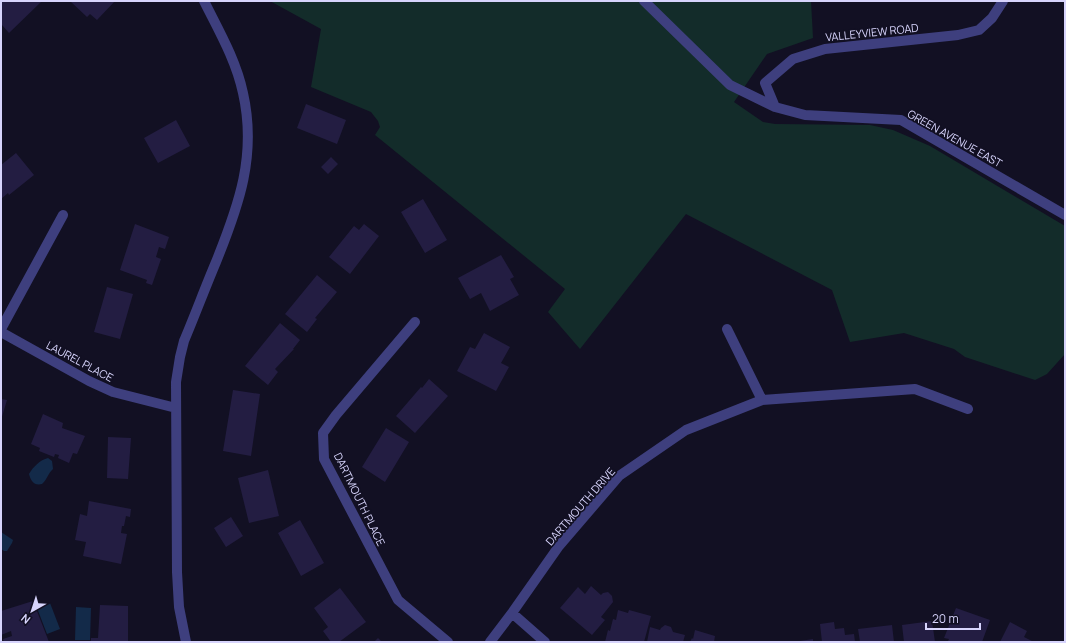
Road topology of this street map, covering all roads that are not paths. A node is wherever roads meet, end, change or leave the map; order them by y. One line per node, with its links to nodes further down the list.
1 (204, 1): 11 (street)
2 (644, 1): 4 (street, GREEN AVENUE EAST)
3 (1004, 1): 4 (street, VALLEYVIEW ROAD)
4 (775, 107): 6 (street, GREEN AVENUE EAST)
5 (63, 215): 9 (street, LAUREL PLACE)
6 (1065, 215)
7 (415, 322): 15 (street, DARTMOUTH PLACE)
8 (727, 329): 10 (street)
9 (1, 331): 11 (street, LAUREL PLACE)
10 (762, 400): 12 (street, DARTMOUTH DRIVE); 13 (street, DARTMOUTH DRIVE)
11 (176, 408): 14 (street)
12 (968, 409)
13 (512, 613): 16 (street, DARTMOUTH DRIVE); 17 (street)
14 (186, 642)
15 (448, 642)
16 (490, 642)
17 (545, 642)

